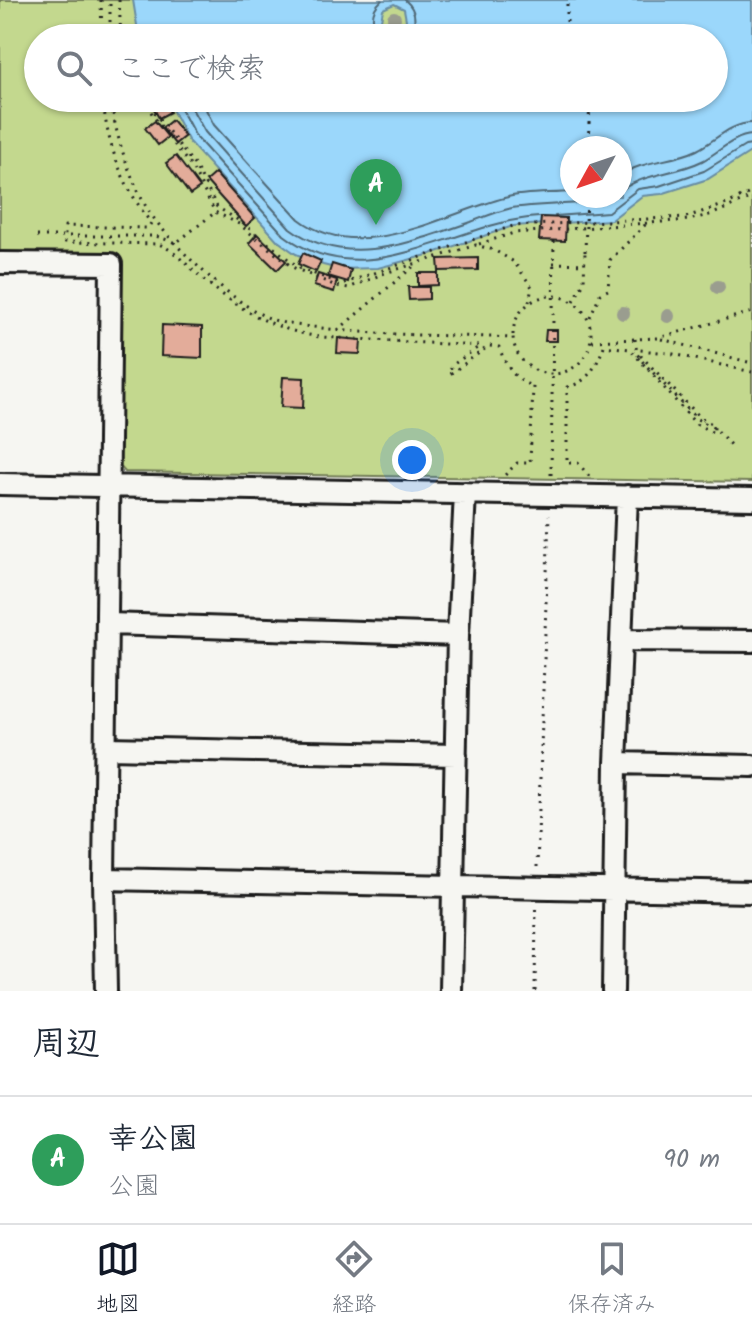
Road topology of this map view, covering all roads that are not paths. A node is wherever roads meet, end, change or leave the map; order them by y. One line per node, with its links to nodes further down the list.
1 (0, 263): 3 (street)
2 (0, 484): 3 (street)
3 (109, 486): 4 (street); 7 (street)
4 (465, 493): 5 (street); 8 (street)
5 (627, 496): 6 (street); 9 (street)
6 (752, 499)
7 (109, 624): 8 (street); 11 (street)
8 (458, 635): 12 (street)
9 (621, 640): 10 (street); 13 (street)
10 (752, 641)
11 (107, 748): 12 (street); 15 (street)
12 (456, 755): 16 (street)
13 (616, 763): 14 (street); 17 (street)
14 (752, 766)
15 (104, 879): 16 (street); 19 (street)
16 (454, 886): 17 (street); 20 (street)
17 (613, 888): 18 (street); 21 (street)
18 (752, 892)
19 (106, 991)
20 (451, 991)
21 (613, 991)

